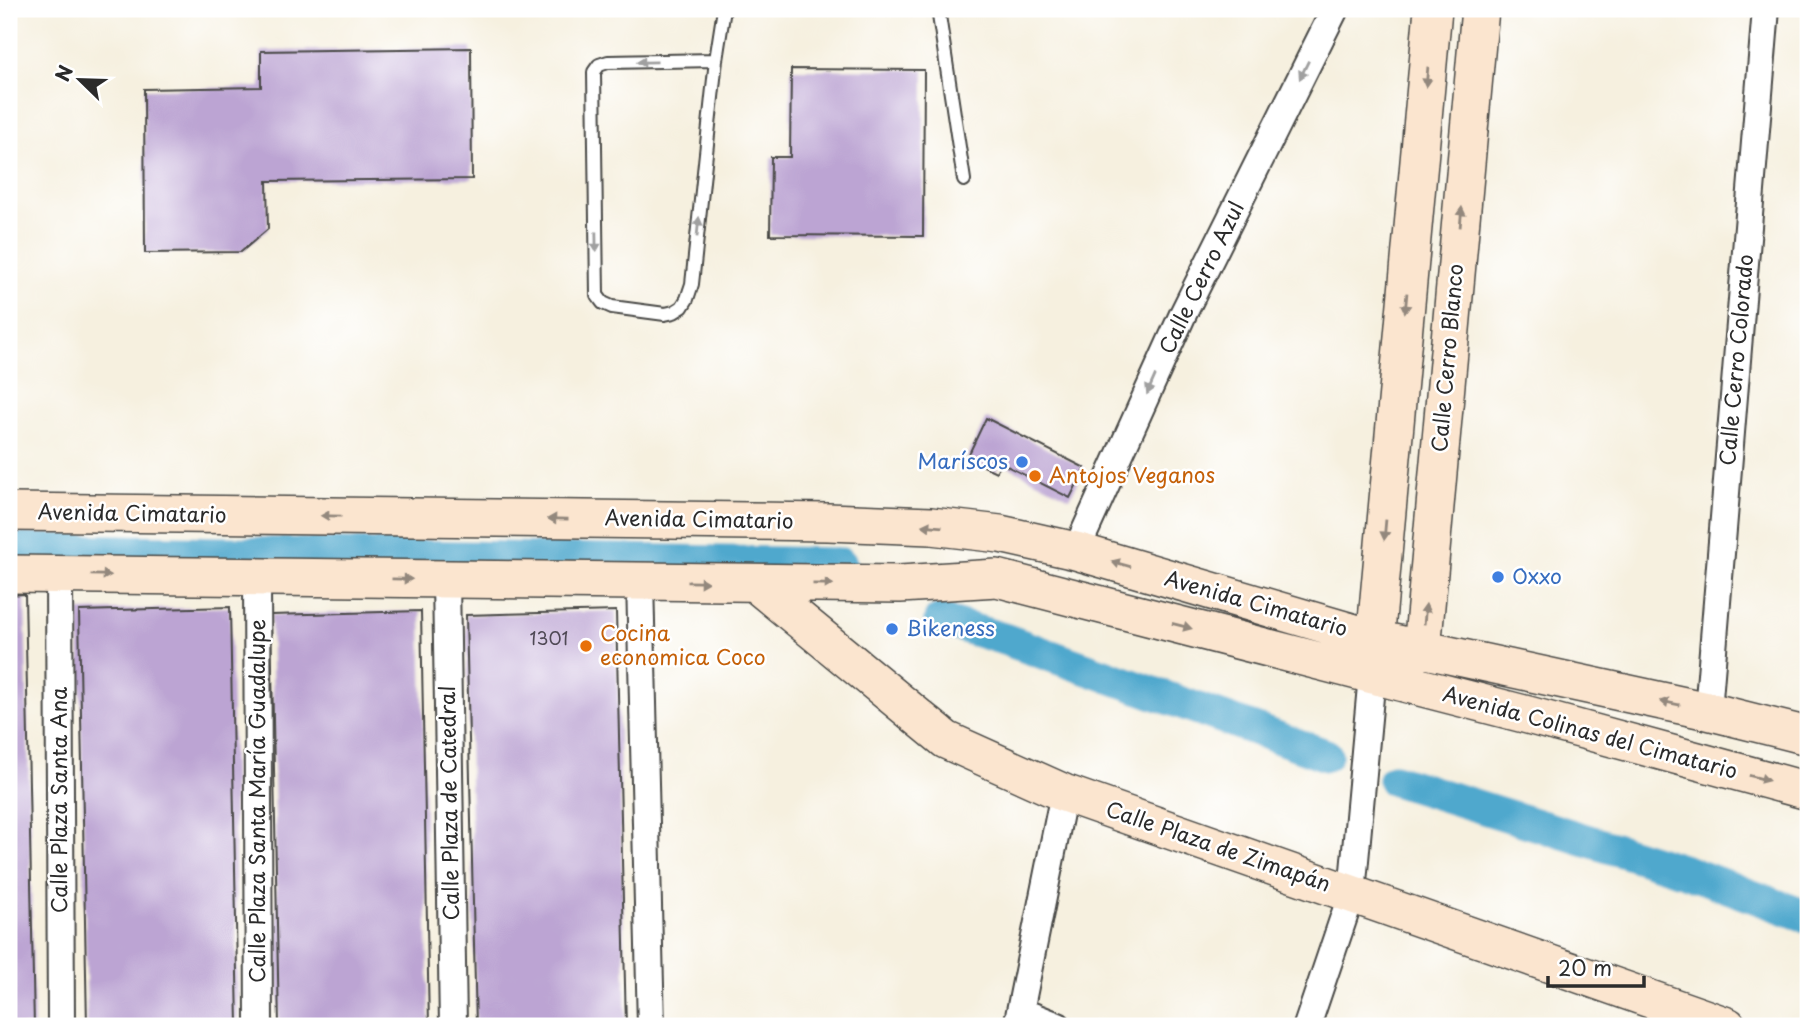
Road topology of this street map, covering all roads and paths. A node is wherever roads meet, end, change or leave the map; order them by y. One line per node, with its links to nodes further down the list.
1 (724, 9): 7 (lane)
2 (938, 9): 8 (lane)
3 (1335, 9): 11 (street, Calle Cerro Azul, one-way to 11)
4 (1433, 9): 19 (street, one-way to 19)
5 (1480, 9): 20 (street, Calle Cerro Blanco, one-way to 5)
6 (1766, 9): 23 (street, Calle Cerro Colorado)
7 (716, 61): 7 (lane, one-way to 7)
8 (964, 180)
9 (9, 512): 10 (street, Avenida Cimatario, one-way to 9)
10 (1000, 534): 11 (street, Avenida Cimatario); 15 (street)
11 (1076, 551): 19 (street, Avenida Cimatario, one-way to 11)
12 (9, 574): 13 (street, Avenida Cimatario)
13 (59, 574): 14 (street, Avenida Cimatario, one-way to 14); 30 (street, Calle Plaza Santa Ana)
14 (257, 576): 16 (street, Avenida Cimatario, one-way to 16); 31 (street, Calle Plaza Santa María Guadalupe)
15 (998, 578): 18 (street, Avenida Cimatario, one-way to 15); 21 (street, Avenida Cimatario, one-way to 21)
16 (446, 579): 17 (street, Avenida Cimatario); 32 (street, Calle Plaza de Catedral)
17 (640, 581): 18 (street, Avenida Cimatario, one-way to 18); 33 (street)
18 (755, 583): 27 (street, Calle Plaza de Zimapán)
19 (1375, 639): 20 (street, Avenida Colinas del Cimatario); 21 (street)
20 (1422, 650): 21 (street); 22 (street, Avenida Colinas del Cimatario)
21 (1371, 675): 24 (street, Avenida Colinas del Cimatario); 28 (street)
22 (1537, 675): 23 (street, Avenida Colinas del Cimatario, one-way to 22); 24 (street)
23 (1708, 711): 25 (street, Avenida Colinas del Cimatario)
24 (1528, 715): 26 (street, Avenida Colinas del Cimatario, one-way to 26)
25 (1808, 736)
26 (1808, 791)
27 (1064, 793): 28 (street, Calle Plaza de Zimapán); 29 (street)
28 (1352, 893): 35 (street); 36 (street, Calle Plaza de Zimapán)
29 (1019, 1019): 34 (street)
30 (61, 1026)
31 (259, 1026)
32 (453, 1026)
33 (651, 1026)
34 (1058, 1026)
35 (1307, 1026)
36 (1727, 1026)

